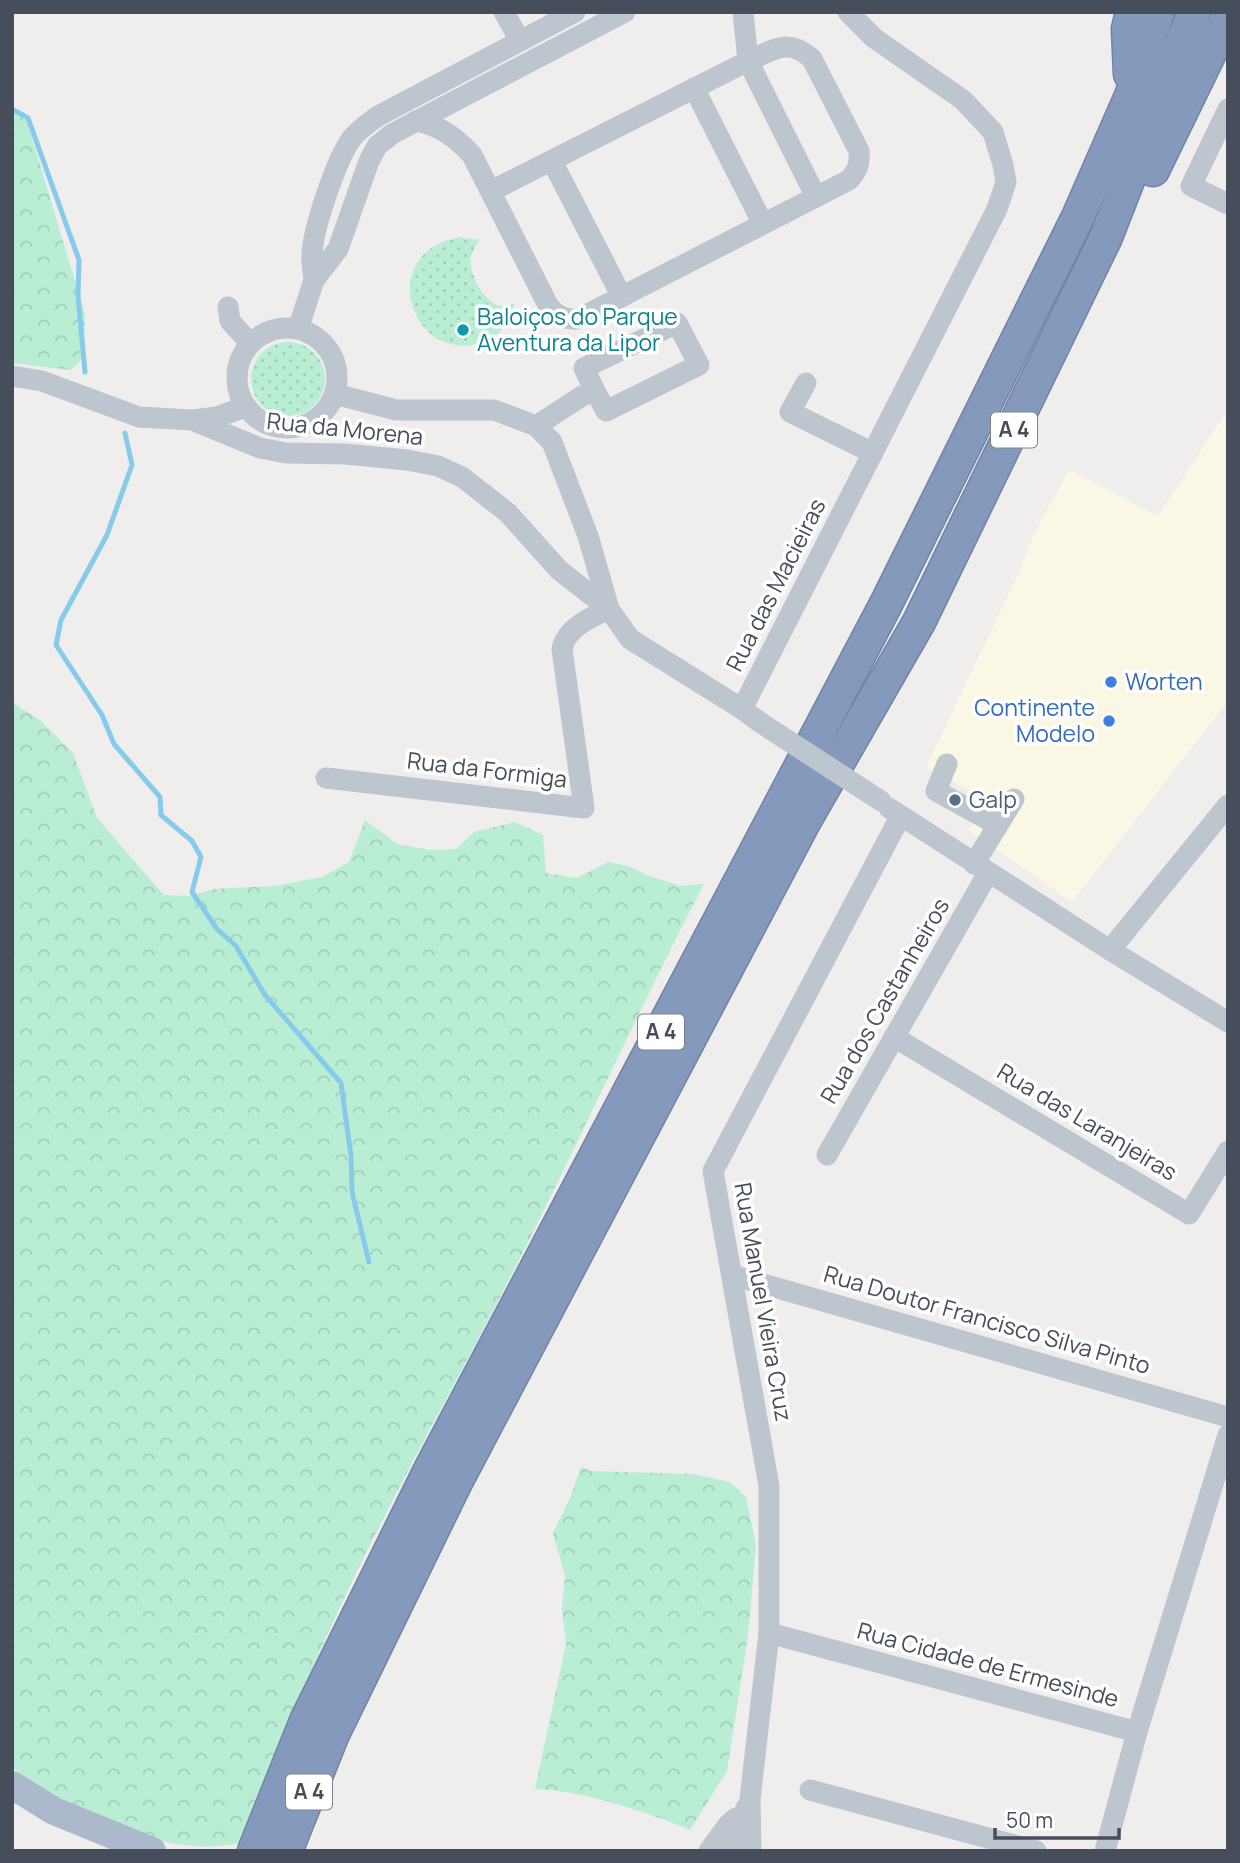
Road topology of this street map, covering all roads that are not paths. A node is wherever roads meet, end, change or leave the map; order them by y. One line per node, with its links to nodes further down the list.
1 (504, 12): 10 (street)
2 (625, 12): 15 (street)
3 (743, 12): 11 (street)
4 (848, 12): 34 (street, Rua das Macieiras)
5 (1132, 12): 13 (highway)
6 (1158, 12): 13 (highway, A 4)
7 (1194, 12): 21 (highway, A 4)
8 (568, 14): 10 (street)
9 (1228, 16): 21 (highway)
10 (520, 41): 22 (street)
11 (748, 61): 12 (street); 18 (street); 18 (street)
12 (694, 89): 16 (street); 20 (street)
13 (1131, 96): 58 (highway, A 4)
14 (1228, 109): 19 (street)
15 (416, 121): 17 (street); 22 (street)
16 (552, 160): 17 (street); 23 (street)
17 (491, 191): 23 (street)
18 (816, 197): 20 (street)
19 (1228, 204)
20 (763, 224): 23 (street)
21 (1106, 237): 59 (highway, A 4)
22 (314, 280): 25 (street)
23 (622, 297)
24 (228, 307): 26 (street)
25 (298, 329): 26 (street); 30 (street)
26 (250, 343): 31 (street)
27 (12, 376): 32 (street, Rua da Morena)
28 (806, 383): 34 (street)
29 (595, 391): 29 (street); 33 (street)
30 (335, 394): 31 (street); 33 (street)
31 (245, 407): 32 (street)
32 (192, 420): 35 (street, Rua da Morena)
33 (536, 426): 35 (street)
34 (873, 453): 36 (street, Rua das Macieiras)
35 (609, 609): 36 (street); 38 (street, Rua da Formiga)
36 (742, 709): 41 (street, Rua das Macieiras, bridge)
37 (947, 764): 42 (street)
38 (326, 778)
39 (1014, 799): 42 (street, Rua dos Castanheiros)
40 (1228, 805): 44 (street)
41 (900, 817): 43 (street, Rua das Macieiras); 49 (street, Rua Manuel Vieira Cruz)
42 (998, 825): 43 (street, Rua dos Castanheiros)
43 (981, 868): 44 (street, Rua das Macieiras); 46 (street, Rua dos Castanheiros)
44 (1110, 950): 45 (street, Rua das Macieiras)
45 (1228, 1022)
46 (894, 1037): 47 (street, Rua das Laranjeiras); 48 (street, Rua dos Castanheiros)
47 (1228, 1151)
48 (827, 1155)
49 (732, 1275): 50 (street, Rua Doutor Francisco Silva Pinto); 52 (street, Rua Manuel Vieira Cruz)
50 (1228, 1417)
51 (1228, 1434): 53 (street, Rua Cidade de Ermesinde)
52 (769, 1633): 53 (street, Rua Cidade de Ermesinde); 56 (street, Rua Manuel Vieira Cruz)
53 (1137, 1731): 64 (street)
54 (12, 1785): 57 (main road)
55 (810, 1790): 63 (street)
56 (746, 1806): 60 (street); 61 (street, Rua Manuel Vieira Cruz); 62 (street, Rua Manuel Vieira Cruz)
57 (151, 1850)
58 (254, 1851)
59 (286, 1851)
60 (709, 1851)
61 (731, 1851)
62 (751, 1851)
63 (1036, 1851)
64 (1104, 1851)

